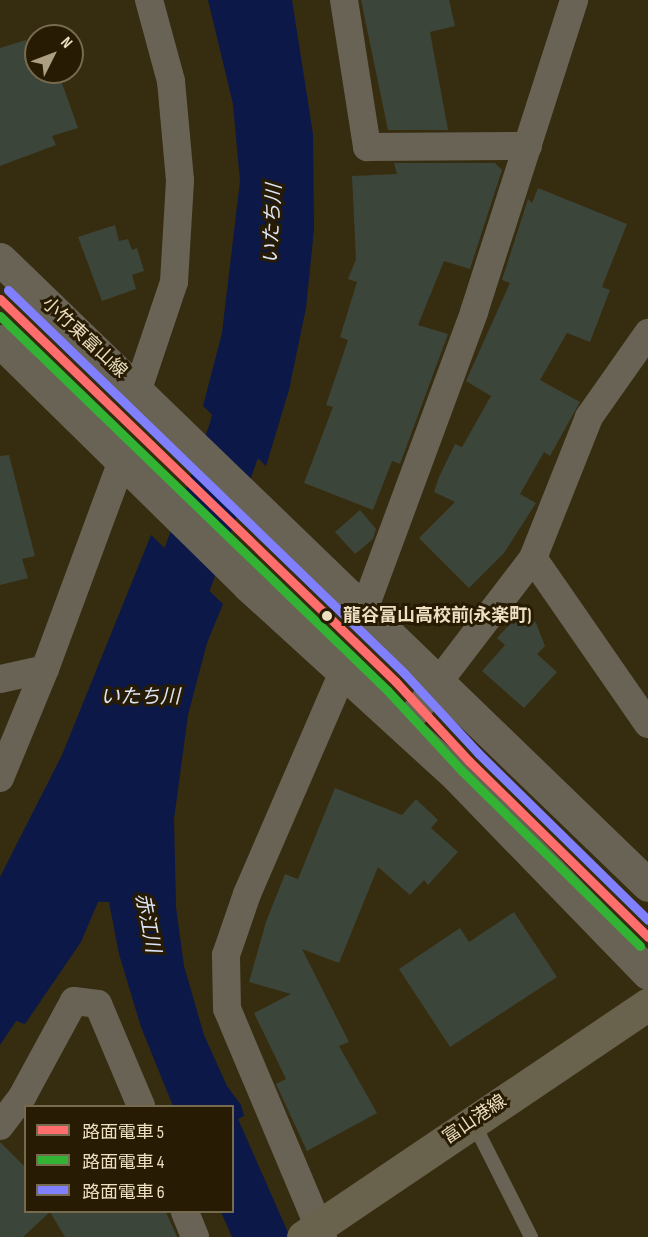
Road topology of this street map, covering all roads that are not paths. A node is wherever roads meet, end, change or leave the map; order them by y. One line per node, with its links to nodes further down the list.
1 (149, 0): 8 (street)
2 (344, 0): 4 (street)
3 (574, 0): 4 (street)
4 (528, 146): 11 (street)
5 (0, 259): 8 (street, 小竹東富山線)
6 (648, 333): 10 (street)
7 (0, 341): 9 (street)
8 (138, 389): 11 (street, 小竹東富山線)
9 (133, 472): 12 (street); 13 (street)
10 (533, 558): 15 (street); 16 (street)
11 (364, 610): 15 (street, 小竹東富山線)
12 (45, 669): 14 (street); 18 (street)
13 (343, 672): 17 (street); 26 (street)
14 (0, 679)
15 (438, 684): 17 (street); 19 (street, 小竹東富山線)
16 (648, 724)
17 (404, 727): 20 (street)
18 (0, 778)
19 (648, 885)
20 (648, 973)
21 (648, 1004): 23 (main road, 富山港線)
22 (140, 1105): 24 (street)
23 (473, 1122): 26 (main road, 富山港線); 28 (lane)
24 (0, 1126)
25 (185, 1213): 27 (street)
26 (312, 1234)
27 (195, 1237)
28 (531, 1237)

